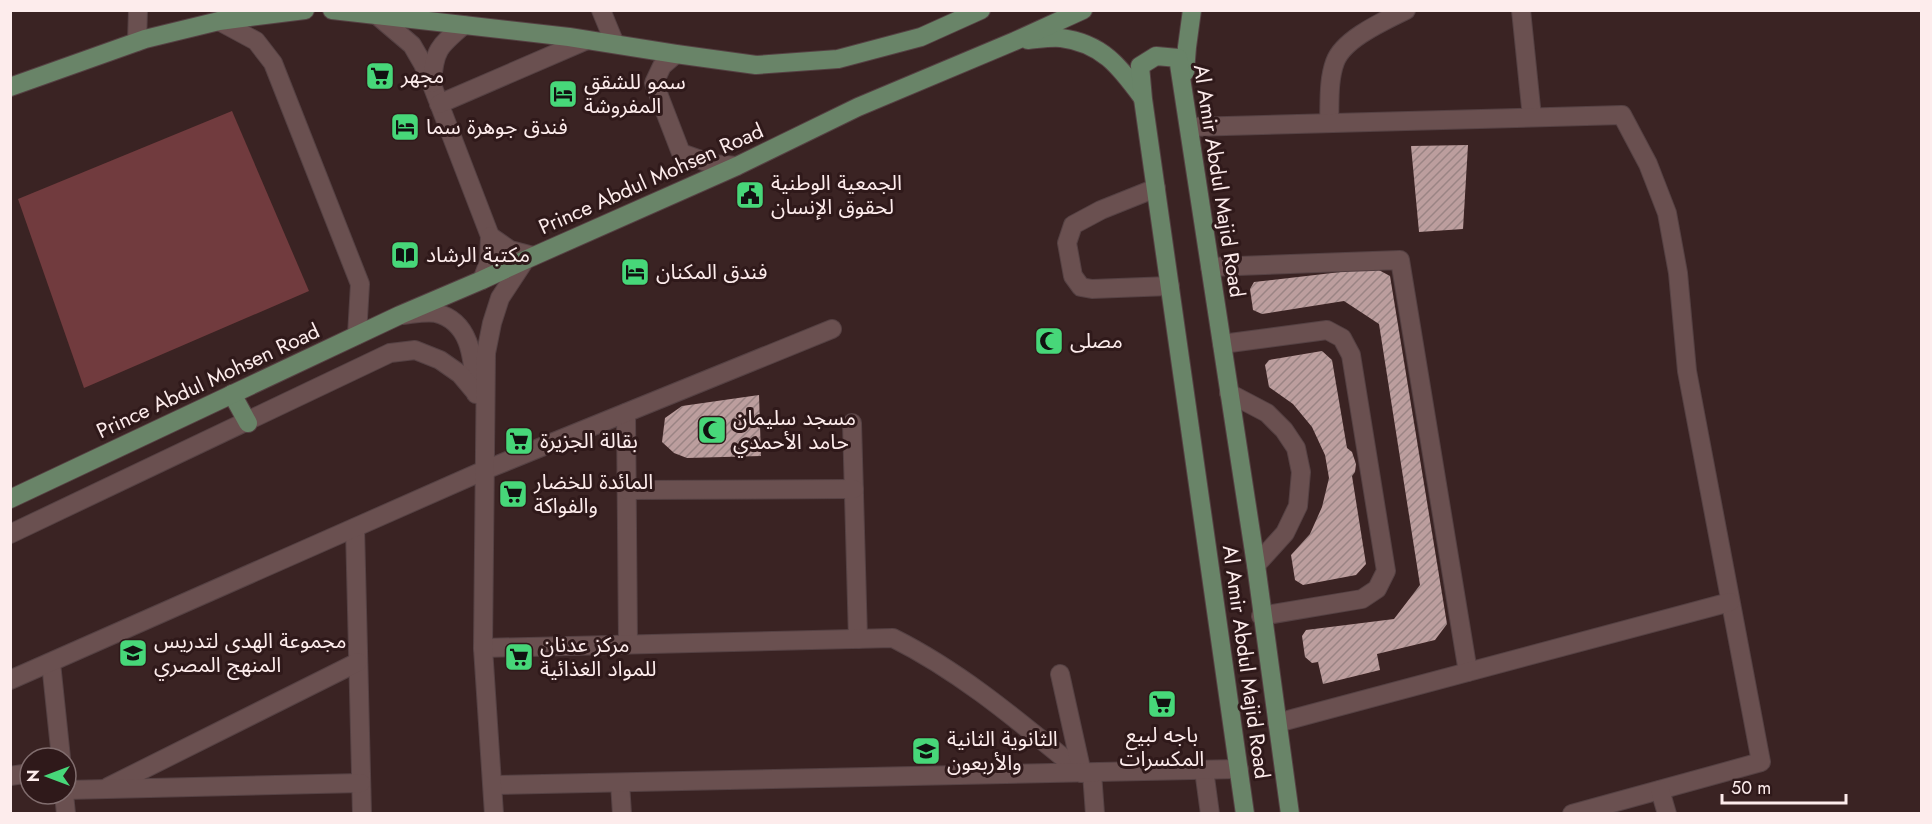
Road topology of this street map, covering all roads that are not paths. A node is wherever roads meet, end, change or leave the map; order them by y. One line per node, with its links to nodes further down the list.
1 (138, 10): 15 (street)
2 (305, 10): 11 (main road)
3 (333, 10): 10 (main road)
4 (601, 10): 16 (street)
5 (981, 10): 17 (main road)
6 (1083, 10): 14 (main road, Prince Abdul Mohsen Road)
7 (1192, 10): 20 (main road)
8 (1406, 10): 24 (street)
9 (1521, 10): 23 (street)
10 (379, 16): 12 (main road); 18 (street)
11 (219, 21): 15 (main road); 35 (street)
12 (464, 25): 13 (main road); 18 (street)
13 (587, 40): 16 (main road); 22 (street)
14 (1015, 41): 21 (main road); 26 (main road, Prince Abdul Mohsen Road)
15 (136, 42): 19 (main road)
16 (615, 44): 17 (main road)
17 (676, 54): 26 (street)
18 (432, 85): 22 (street)
19 (10, 87)
20 (1184, 94): 21 (main road, Al Amir Abdul Majid Road); 25 (main road, Al Amir Abdul Majid Road)
21 (1143, 99): 27 (main road, Al Amir Abdul Majid Road)
22 (439, 104): 28 (street)
23 (1532, 117): 24 (street); 50 (street)
24 (1329, 123): 25 (street)
25 (1190, 127): 30 (main road, Al Amir Abdul Majid Road)
26 (737, 166): 29 (main road, Prince Abdul Mohsen Road)
27 (1156, 188): 32 (main road, Al Amir Abdul Majid Road); 32 (street)
28 (490, 236): 29 (street); 31 (street)
29 (529, 258): 31 (main road, Prince Abdul Mohsen Road); 43 (street)
30 (1210, 267): 36 (main road, Al Amir Abdul Majid Road); 57 (street)
31 (482, 280): 33 (main road, Prince Abdul Mohsen Road)
32 (1170, 286): 62 (main road, Al Amir Abdul Majid Road)
33 (400, 315): 35 (main road, Prince Abdul Mohsen Road); 37 (street)
34 (832, 329): 40 (street)
35 (357, 335): 39 (main road, Prince Abdul Mohsen Road)
36 (1222, 344): 38 (main road, Al Amir Abdul Majid Road); 51 (street)
37 (476, 393): 41 (street); 43 (street)
38 (1229, 393): 49 (main road, Al Amir Abdul Majid Road); 49 (street)
39 (232, 394): 41 (main road); 46 (main road, Prince Abdul Mohsen Road)
40 (626, 413): 43 (street); 45 (street)
41 (248, 423): 48 (street)
42 (852, 423): 44 (street)
43 (486, 471): 47 (street); 54 (street)
44 (854, 489): 45 (street); 52 (street)
45 (627, 490): 53 (street)
46 (10, 499)
47 (355, 528): 55 (street); 56 (street)
48 (10, 534)
49 (1256, 565): 51 (main road, Al Amir Abdul Majid Road)
50 (1730, 602): 57 (street); 69 (street)
51 (1261, 616): 60 (main road, Al Amir Abdul Majid Road)
52 (858, 639): 53 (street); 64 (street)
53 (628, 644): 54 (street)
54 (483, 648): 67 (street)
55 (358, 662): 65 (street); 68 (street)
56 (51, 663): 59 (street); 61 (street)
57 (1468, 672): 60 (street)
58 (1060, 674): 64 (street)
59 (10, 680)
60 (1277, 723): 77 (main road, Al Amir Abdul Majid Road)
61 (60, 746)
62 (1239, 769): 63 (street); 76 (main road, Al Amir Abdul Majid Road)
63 (1203, 770): 64 (street); 75 (street)
64 (1087, 773): 66 (street); 74 (street)
65 (362, 783): 68 (street); 71 (street)
66 (620, 783): 67 (street); 73 (street)
67 (493, 785): 72 (street)
68 (104, 789): 70 (street)
69 (1660, 790): 78 (street); 79 (street)
70 (78, 791)
71 (362, 813)
72 (494, 813)
73 (622, 813)
74 (1095, 813)
75 (1210, 813)
76 (1245, 813)
77 (1290, 813)
78 (1572, 813)
79 (1667, 813)

